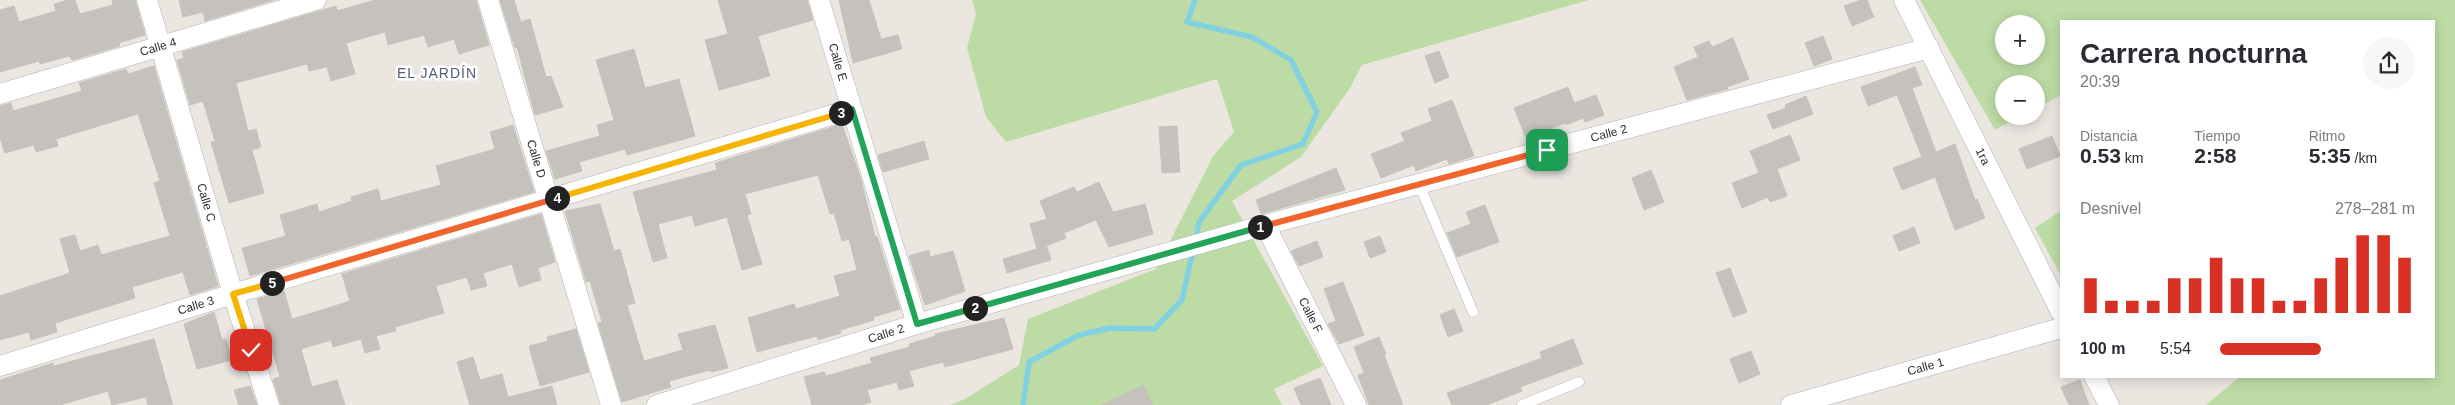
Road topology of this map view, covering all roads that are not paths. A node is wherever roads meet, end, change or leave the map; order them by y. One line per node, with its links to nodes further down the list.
1 (147, 0): 6 (street, Calle C)
2 (316, 0): 6 (street, Calle 4)
3 (488, 0): 11 (street, Calle D)
4 (819, 0): 9 (street, Calle E)
5 (1904, 0): 7 (street, 1ra)
6 (160, 48): 8 (street, Calle 4); 13 (street, Calle C)
7 (1929, 48): 10 (street, Calle 2); 14 (street, 1ra)
8 (0, 94)
9 (852, 109): 11 (street, Calle 3); 16 (street, Calle E)
10 (1419, 184): 12 (street, Calle 2); 15 (lane)
11 (550, 200): 13 (street, Calle 3); 22 (street, Calle D)
12 (1265, 226): 16 (street, Calle 2); 24 (street, Calle F)
13 (233, 294): 18 (street, Calle 3); 21 (street, Calle C)
14 (2060, 310)
15 (1473, 312)
16 (917, 324): 23 (street, Calle 2)
17 (2060, 328): 26 (street, Calle 1)
18 (0, 366)
19 (2095, 378): 27 (street)
20 (1579, 382): 25 (lane)
21 (269, 405)
22 (611, 405)
23 (657, 405)
24 (1356, 405)
25 (1522, 405)
26 (1791, 405)
27 (2109, 405)

